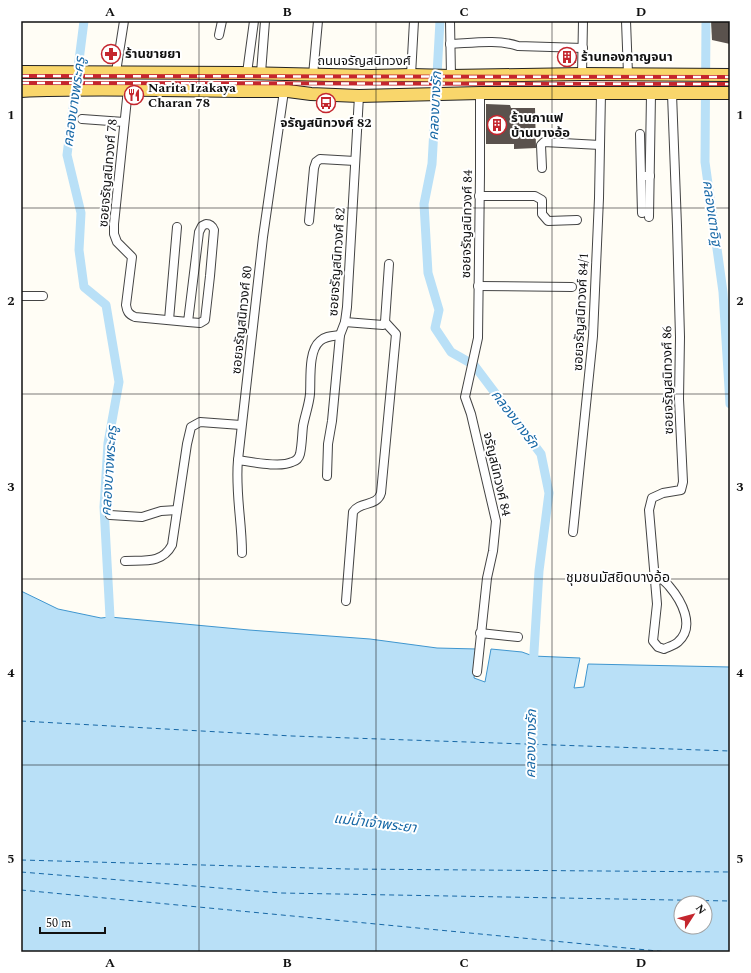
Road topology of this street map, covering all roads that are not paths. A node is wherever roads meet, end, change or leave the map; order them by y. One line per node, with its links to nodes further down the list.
1 (124, 21): 14 (street)
2 (222, 21): 10 (street)
3 (254, 21): 15 (street)
4 (265, 21): 16 (street)
5 (318, 21): 19 (street)
6 (414, 21): 20 (street)
7 (450, 21): 11 (street)
8 (583, 21): 12 (street)
9 (626, 21): 18 (street)
10 (219, 36)
11 (450, 44): 12 (street); 22 (street)
12 (582, 48): 17 (street)
13 (21, 72): 14 (main road, ถนนจรัญสนิทวงศ์)
14 (116, 72): 15 (main road, ถนนจรัญสนิทวงศ์)
15 (246, 73): 16 (main road, ถนนจรัญสนิทวงศ์)
16 (261, 73): 19 (main road, ถนนจรัญสนิทวงศ์)
17 (582, 74): 18 (main road, ถนนจรัญสนิทวงศ์); 22 (main road, ถนนจรัญสนิทวงศ์)
18 (628, 74): 21 (main road, ถนนจรัญสนิทวงศ์)
19 (313, 75): 20 (main road, ถนนจรัญสนิทวงศ์)
20 (411, 75): 22 (main road, ถนนจรัญสนิทวงศ์)
21 (730, 75)
22 (451, 76)
23 (128, 89): 24 (main road); 25 (main road); 33 (street, ซอยจรัญสนิทวงศ์ 78)
24 (21, 91)
25 (284, 91): 31 (main road); 57 (street, ซอยจรัญสนิทวงศ์ 80)
26 (480, 93): 27 (main road); 31 (main road); 40 (street, ซอยจรัญสนิทวงศ์ 84)
27 (601, 93): 29 (main road); 35 (street, ซอยจรัญสนิทวงศ์ 84/1)
28 (724, 93): 30 (main road)
29 (651, 94): 30 (main road); 39 (street)
30 (672, 94): 65 (street, ซอยจรัญสนิทวงศ์ 86)
31 (359, 96): 36 (street, ซอยจรัญสนิทวงศ์ 82)
32 (82, 120): 33 (street)
33 (124, 122): 51 (street, ซอยจรัญสนิทวงศ์ 78)
34 (640, 134): 38 (street)
35 (600, 145): 37 (street); 62 (street, ซอยจรัญสนิทวงศ์ 84/1)
36 (355, 162): 44 (street); 53 (street, ซอยจรัญสนิทวงศ์ 82)
37 (542, 168)
38 (641, 176): 39 (street); 41 (street)
39 (650, 176): 42 (street)
40 (480, 196): 43 (street); 47 (street, ซอยจรัญสนิทวงศ์ 84)
41 (642, 213)
42 (649, 217)
43 (576, 220)
44 (309, 221)
45 (177, 227): 51 (street)
46 (389, 264): 54 (street)
47 (478, 286): 48 (street); 56 (street, ซอยจรัญสนิทวงศ์ 84)
48 (572, 287)
49 (21, 296): 50 (street)
50 (43, 296)
51 (169, 320): 52 (street, ซอยจรัญสนิทวงศ์ 78)
52 (188, 322): 52 (street, ซอยจรัญสนิทวงศ์ 78)
53 (345, 322): 54 (street); 55 (street, ซอยจรัญสนิทวงศ์ 82)
54 (385, 322): 66 (street)
55 (340, 335): 58 (street); 59 (street, ซอยจรัญสนิทวงศ์ 82)
56 (474, 355): 67 (street, จรัญสนิทวงศ์ 84)
57 (241, 425): 58 (street, ซอยจรัญสนิทวงศ์ 80); 60 (street)
58 (238, 460): 63 (street, ซอยจรัญสนิทวงศ์ 80)
59 (327, 476)
60 (177, 510): 61 (street); 64 (street)
61 (110, 515)
62 (574, 532)
63 (242, 553)
64 (125, 560)
65 (655, 574): 65 (street, ซอยจรัญสนิทวงศ์ 86)
66 (346, 601)
67 (480, 633): 68 (street); 69 (street, จรัญสนิทวงศ์ 84)
68 (518, 637)
69 (477, 672)

